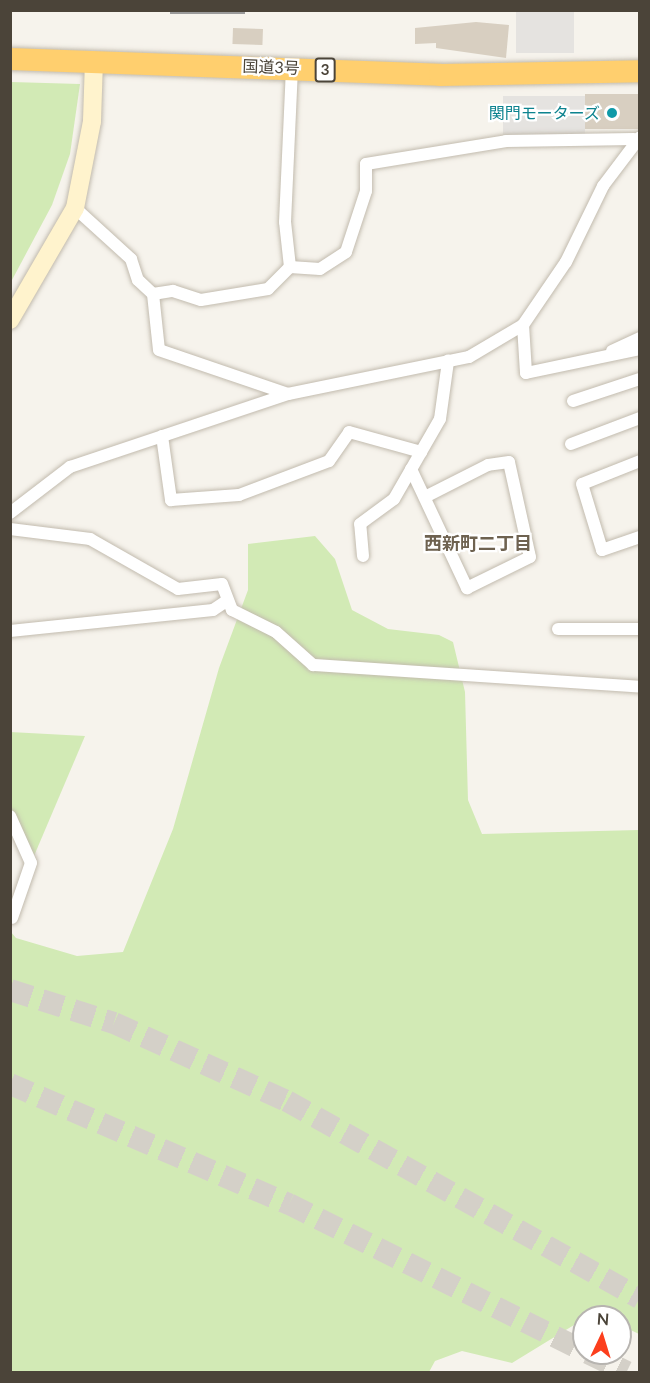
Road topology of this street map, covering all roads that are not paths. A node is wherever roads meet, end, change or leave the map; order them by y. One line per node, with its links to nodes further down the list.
1 (10, 59): 2 (highway, 国道3号 / 3)
2 (94, 61): 3 (highway, 国道3号 / 3); 6 (street)
3 (292, 68): 4 (highway, 国道3号 / 3); 7 (street)
4 (639, 71)
5 (637, 138): 7 (street); 10 (street)
6 (75, 208): 8 (street); 9 (street)
7 (290, 267): 8 (street)
8 (153, 294): 16 (street)
9 (10, 320)
10 (523, 325): 13 (street); 14 (street)
11 (639, 338): 14 (street)
12 (639, 349): 14 (street)
13 (448, 362): 16 (street); 21 (street)
14 (589, 362)
15 (639, 379): 17 (street)
16 (288, 394): 19 (street)
17 (573, 401)
18 (639, 418): 20 (street)
19 (162, 436): 21 (street); 25 (street)
20 (571, 444)
21 (421, 453): 23 (street)
22 (639, 461): 27 (street)
23 (411, 469): 24 (street); 28 (street)
24 (424, 497)
25 (10, 513)
26 (10, 529): 29 (street)
27 (639, 537)
28 (363, 556)
29 (225, 602): 32 (street); 33 (street)
30 (558, 629): 31 (street)
31 (639, 629)
32 (10, 631)
33 (639, 687)
34 (10, 816): 35 (street)
35 (12, 918)

